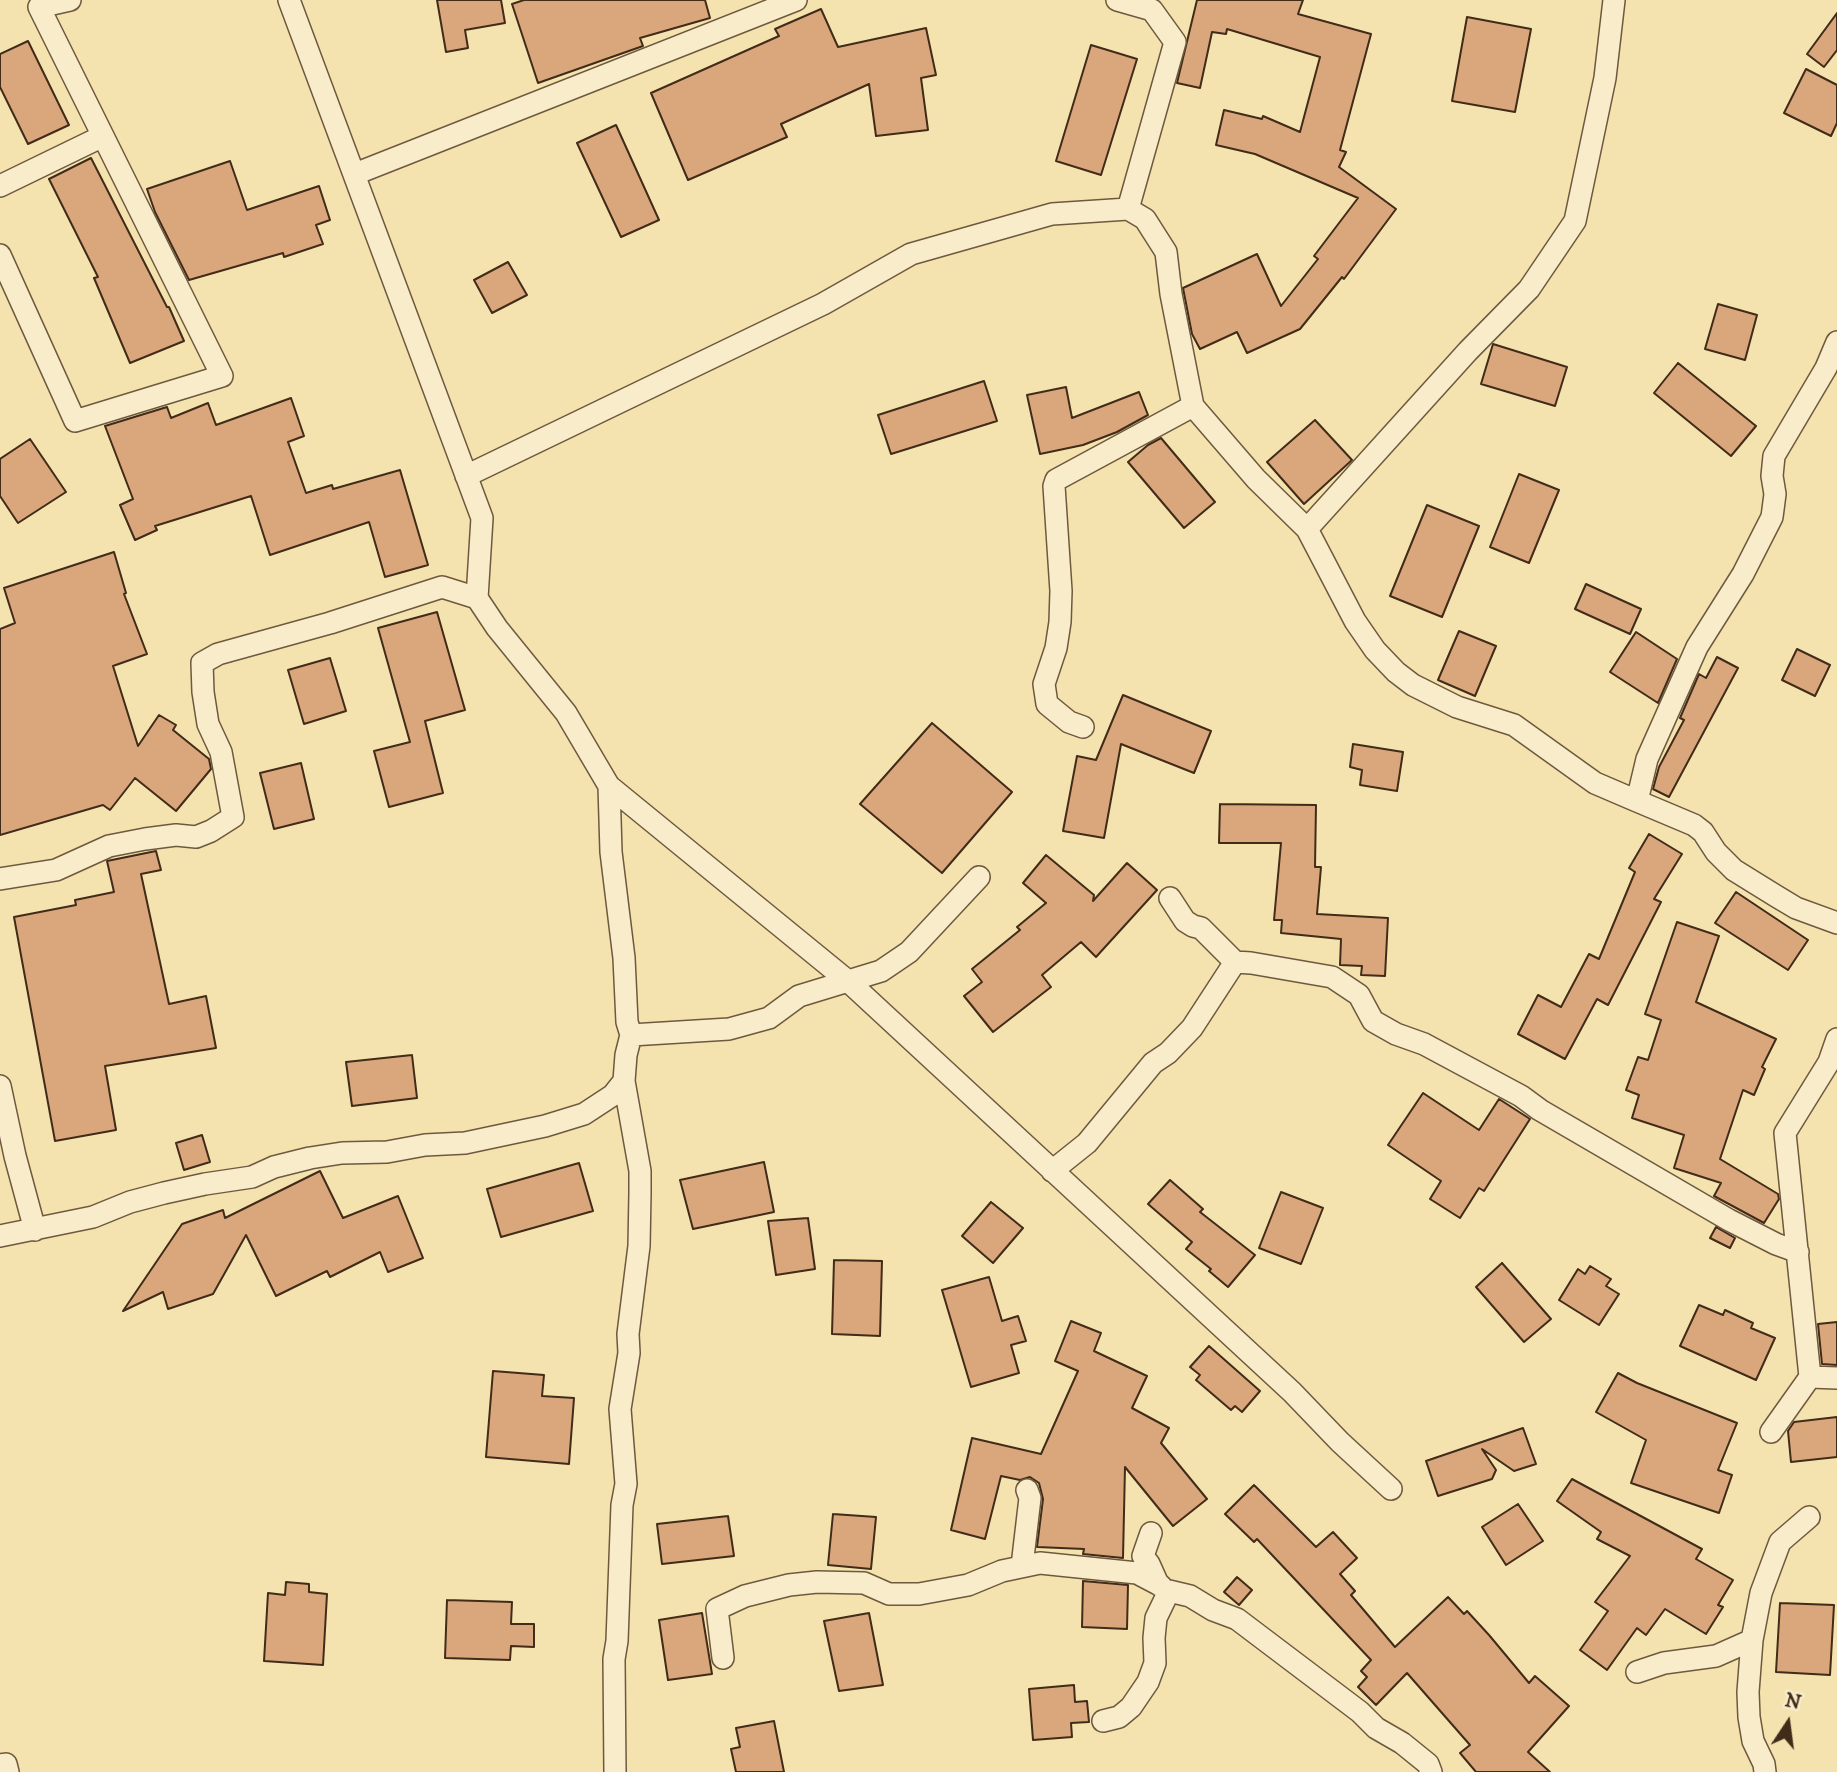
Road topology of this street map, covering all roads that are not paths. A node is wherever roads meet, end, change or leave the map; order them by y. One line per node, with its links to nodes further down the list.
1 (70, 0): 6 (street)
2 (289, 0): 7 (street)
3 (796, 0): 7 (street)
4 (1117, 0): 9 (street)
5 (1614, 0): 14 (street)
6 (103, 136): 8 (street); 10 (street)
7 (355, 174): 13 (street)
8 (0, 186)
9 (1128, 209): 12 (street); 13 (street)
10 (0, 255)
11 (1837, 342): 18 (street)
12 (1193, 407): 14 (street); 16 (street)
13 (466, 476): 15 (street)
14 (1307, 529): 18 (street)
15 (477, 598): 17 (street); 20 (street)
16 (1083, 727)
17 (609, 786): 24 (street); 25 (street)
18 (1637, 800): 22 (street)
19 (979, 877): 24 (street)
20 (0, 879)
21 (1170, 898): 23 (street)
22 (1837, 923)
23 (1235, 962): 29 (street); 32 (street)
24 (849, 982): 25 (street); 29 (street)
25 (631, 1035): 27 (street)
26 (1837, 1039): 32 (street)
27 (624, 1081): 30 (street); 48 (street)
28 (0, 1086): 30 (street)
29 (1052, 1171): 36 (street)
30 (35, 1230): 31 (street)
31 (0, 1236)
32 (1798, 1252): 33 (street)
33 (1810, 1377): 34 (street); 35 (street)
34 (1837, 1378)
35 (1771, 1432)
36 (1391, 1489)
37 (1027, 1490): 40 (street)
38 (1809, 1517): 42 (street)
39 (1151, 1533): 41 (street)
40 (1022, 1566): 41 (street); 43 (street)
41 (1163, 1588): 45 (street); 49 (street)
42 (1752, 1640): 44 (street); 50 (street)
43 (723, 1658)
44 (1637, 1672)
45 (1103, 1721)
46 (0, 1765): 47 (street)
47 (8, 1772)
48 (615, 1772)
49 (1431, 1772)
50 (1765, 1772)

